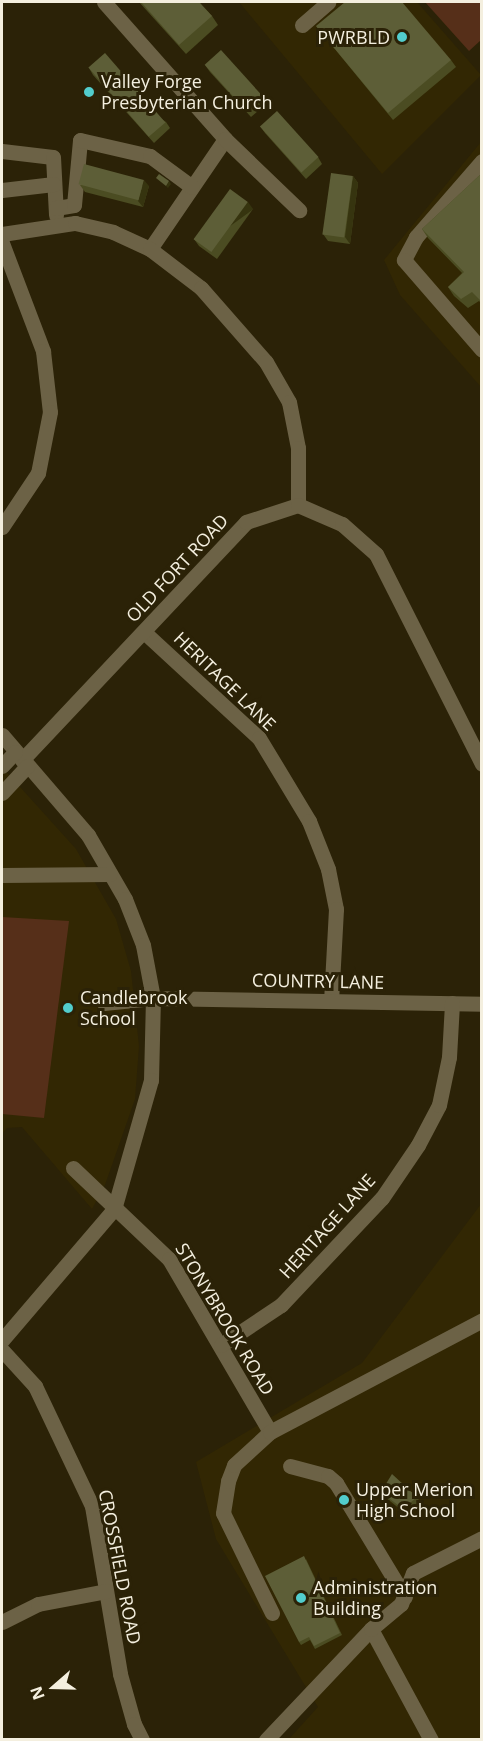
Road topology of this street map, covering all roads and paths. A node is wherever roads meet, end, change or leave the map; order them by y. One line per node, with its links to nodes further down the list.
1 (104, 2): 4 (street)
2 (328, 2): 3 (street)
3 (302, 25)
4 (225, 139): 8 (street); 11 (street)
5 (2, 151): 7 (street)
6 (482, 161): 16 (street)
7 (54, 184): 9 (street); 10 (street)
8 (192, 187): 10 (street); 15 (street)
9 (2, 190)
10 (56, 208): 12 (street)
11 (299, 210)
12 (57, 224): 13 (street); 15 (street)
13 (2, 234)
14 (2, 243): 18 (street)
15 (150, 249): 17 (street)
16 (482, 350)
17 (298, 505): 19 (street, OLD FORT ROAD); 22 (street)
18 (2, 527)
19 (144, 632): 21 (street, OLD FORT ROAD); 28 (street, HERITAGE LANE)
20 (2, 735): 21 (street)
21 (21, 759): 23 (street); 24 (street); 26 (street)
22 (482, 764)
23 (2, 766)
24 (2, 793)
25 (2, 874): 26 (street)
26 (110, 874): 27 (street)
27 (153, 998): 28 (street, COUNTRY LANE); 29 (street, COUNTRY LANE); 33 (street)
28 (331, 1000): 30 (street, COUNTRY LANE)
29 (104, 1003)
30 (452, 1003): 31 (street, COUNTRY LANE); 36 (street, HERITAGE LANE)
31 (482, 1004)
32 (73, 1168): 33 (street, STONYBROOK ROAD)
33 (114, 1209): 35 (street); 36 (street, STONYBROOK ROAD)
34 (482, 1320): 38 (street)
35 (2, 1340)
36 (221, 1345): 38 (street, STONYBROOK ROAD)
37 (2, 1350): 41 (street, CROSSFIELD ROAD)
38 (270, 1432): 43 (street)
39 (290, 1466): 42 (street)
40 (482, 1538): 42 (street)
41 (106, 1591): 44 (street); 46 (street, CROSSFIELD ROAD)
42 (405, 1598): 45 (street)
43 (272, 1613)
44 (2, 1622)
45 (371, 1629): 47 (street); 48 (street)
46 (142, 1740)
47 (266, 1740)
48 (431, 1740)

